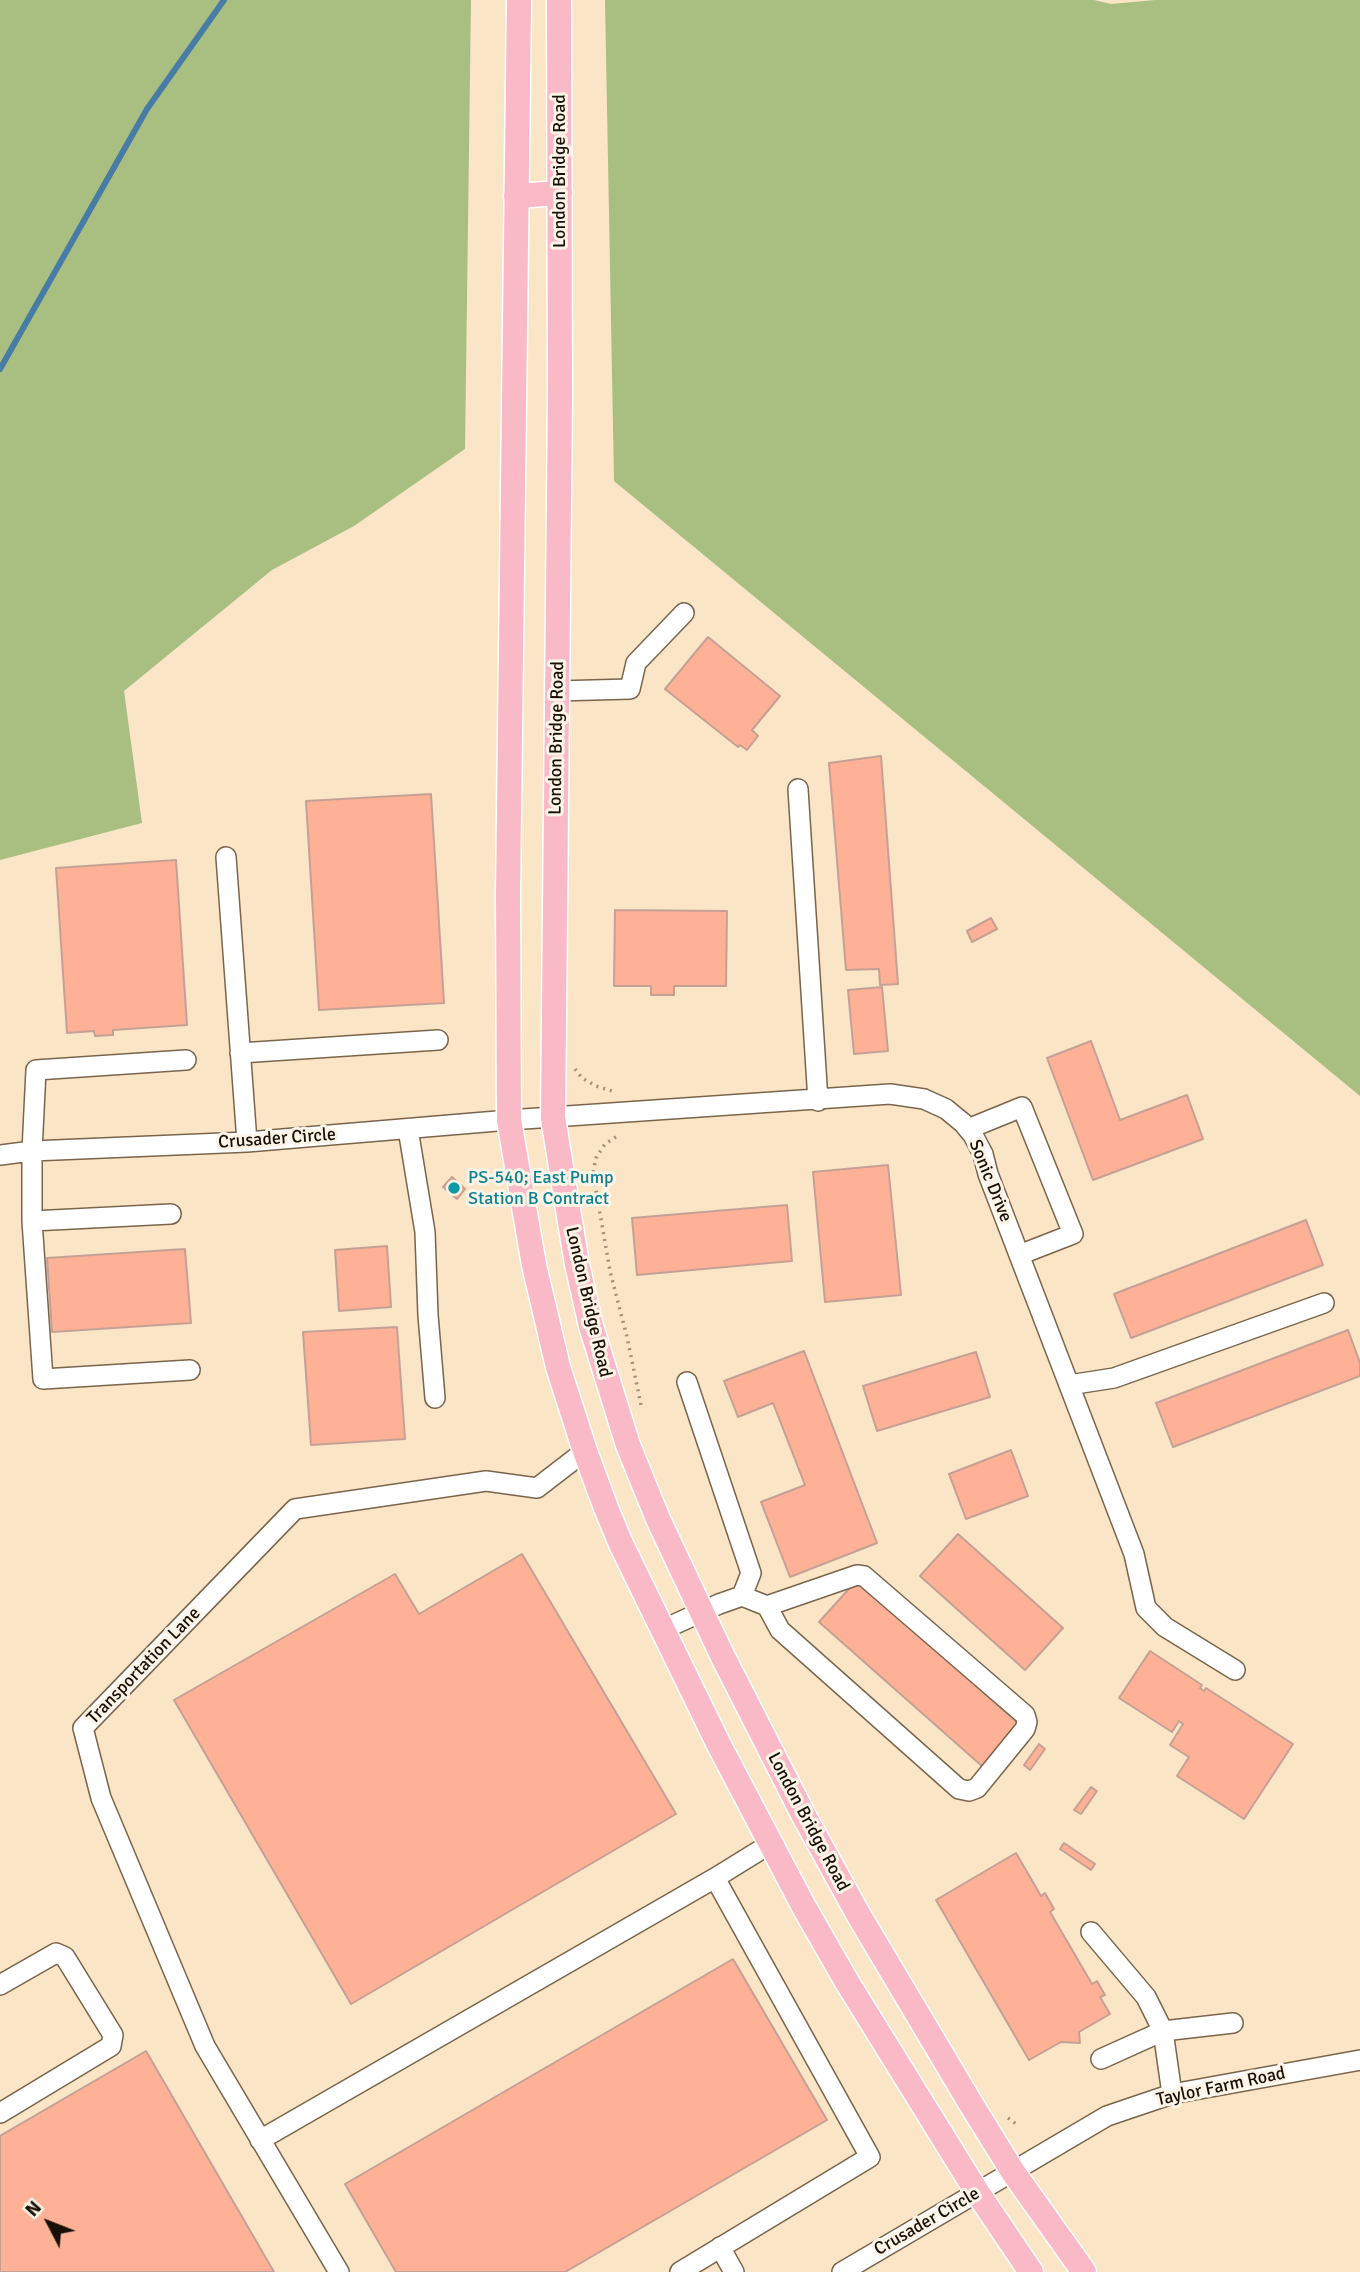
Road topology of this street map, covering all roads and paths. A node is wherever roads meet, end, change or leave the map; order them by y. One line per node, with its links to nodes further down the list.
1 (519, 0): 4 (main road)
2 (559, 0): 3 (main road, London Bridge Road)
3 (560, 193): 4 (main road); 6 (main road, London Bridge Road)
4 (516, 196): 14 (main road)
5 (684, 613): 6 (street)
6 (557, 691): 13 (main road, London Bridge Road)
7 (798, 789): 12 (street)
8 (226, 857): 10 (street)
9 (438, 1040): 10 (street)
10 (240, 1053): 18 (street)
11 (186, 1060): 19 (street)
12 (818, 1101): 13 (street, Sonic Drive); 16 (street, Sonic Drive)
13 (553, 1118): 14 (street, Crusader Circle); 33 (main road, London Bridge Road)
14 (509, 1120): 15 (street, Crusader Circle); 30 (main road)
15 (408, 1129): 18 (street, Crusader Circle); 28 (street)
16 (968, 1129): 23 (street, Sonic Drive); 23 (street)
17 (616, 1137): 29 (path)
18 (247, 1142): 19 (street, Crusader Circle)
19 (32, 1151): 20 (street, Crusader Circle); 22 (street)
20 (0, 1155)
21 (171, 1214): 22 (street)
22 (32, 1221): 25 (street)
23 (1019, 1255): 27 (street, Sonic Drive)
24 (1325, 1303): 27 (street)
25 (190, 1370)
26 (687, 1382): 31 (street)
27 (1069, 1385): 35 (street, Sonic Drive)
28 (435, 1398)
29 (642, 1414)
30 (585, 1451): 34 (main road); 48 (street, Transportation Lane)
31 (742, 1596): 32 (street); 33 (street)
32 (766, 1606): 32 (street)
33 (701, 1611): 34 (street); 49 (main road, London Bridge Road)
34 (662, 1630): 36 (main road)
35 (1236, 1670)
36 (771, 1844): 37 (street); 50 (main road)
37 (715, 1878): 48 (street); 51 (street)
38 (1091, 1932): 41 (street)
39 (0, 1986): 45 (street)
40 (1233, 2023): 41 (street)
41 (1163, 2031): 42 (street); 44 (street)
42 (1101, 2059)
43 (1360, 2060): 44 (street, Taylor Farm Road)
44 (1172, 2094): 49 (street, Taylor Farm Road)
45 (0, 2113)
46 (1003, 2116): 47 (path)
47 (1019, 2126)
48 (260, 2140): 52 (street, Transportation Lane)
49 (1013, 2172): 50 (street, Crusader Circle); 57 (main road, London Bridge Road)
50 (977, 2192): 55 (street, Crusader Circle); 56 (main road)
51 (720, 2247): 53 (street); 54 (street)
52 (339, 2272)
53 (680, 2272)
54 (734, 2272)
55 (842, 2272)
56 (1031, 2272)
57 (1084, 2272)

